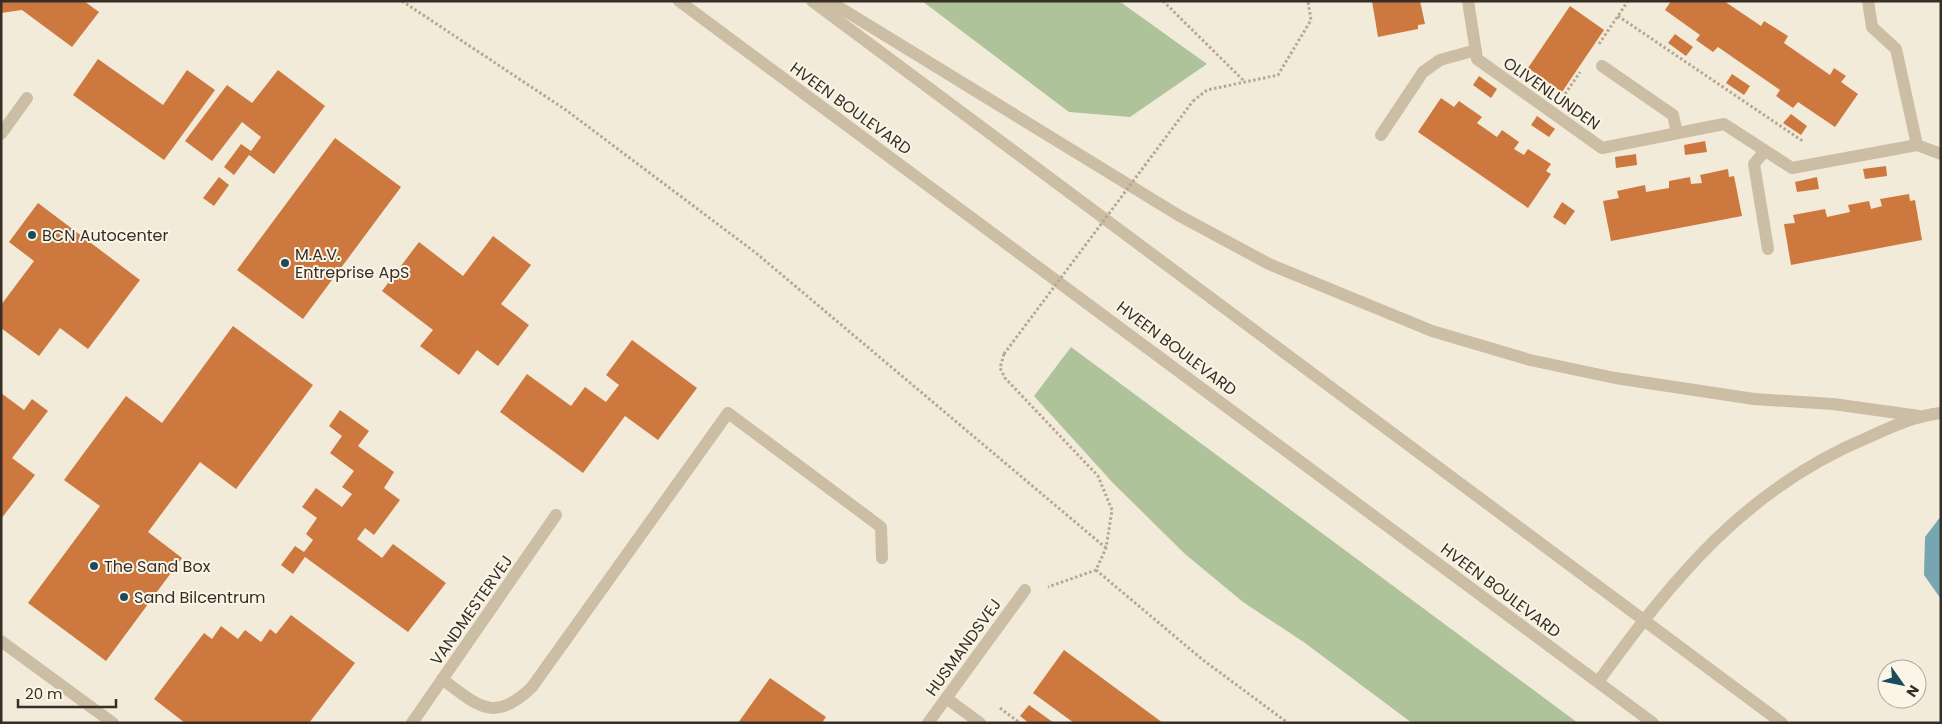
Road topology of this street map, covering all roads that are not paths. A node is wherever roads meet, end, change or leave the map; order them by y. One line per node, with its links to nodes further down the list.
1 (679, 1): 24 (street, HVEEN BOULEVARD)
2 (812, 1): 21 (street)
3 (829, 1): 17 (street)
4 (1468, 1): 6 (street, OLIVENLUNDEN)
5 (1868, 1): 12 (street)
6 (1476, 50): 10 (street, OLIVENLUNDEN); 11 (street)
7 (1602, 66): 10 (street)
8 (27, 98): 9 (street)
9 (1, 134)
10 (1677, 134): 13 (street, OLIVENLUNDEN)
11 (1382, 135)
12 (1917, 145): 13 (street, OLIVENLUNDEN); 14 (street)
13 (1764, 152): 15 (street)
14 (1941, 154)
15 (1768, 249)
16 (1941, 412): 17 (street)
17 (1919, 416): 21 (street)
18 (556, 515): 23 (street, VANDMESTERVEJ)
19 (882, 558): 23 (street)
20 (1025, 590): 25 (street, HUSMANDSVEJ)
21 (1642, 620): 24 (street); 31 (street)
22 (1, 641): 26 (street)
23 (442, 679): 27 (street, VANDMESTERVEJ)
24 (1598, 682): 30 (street, HVEEN BOULEVARD)
25 (946, 698): 28 (street, HUSMANDSVEJ); 29 (street)
26 (113, 723)
27 (412, 723)
28 (928, 723)
29 (980, 723)
30 (1653, 723)
31 (1782, 723)

